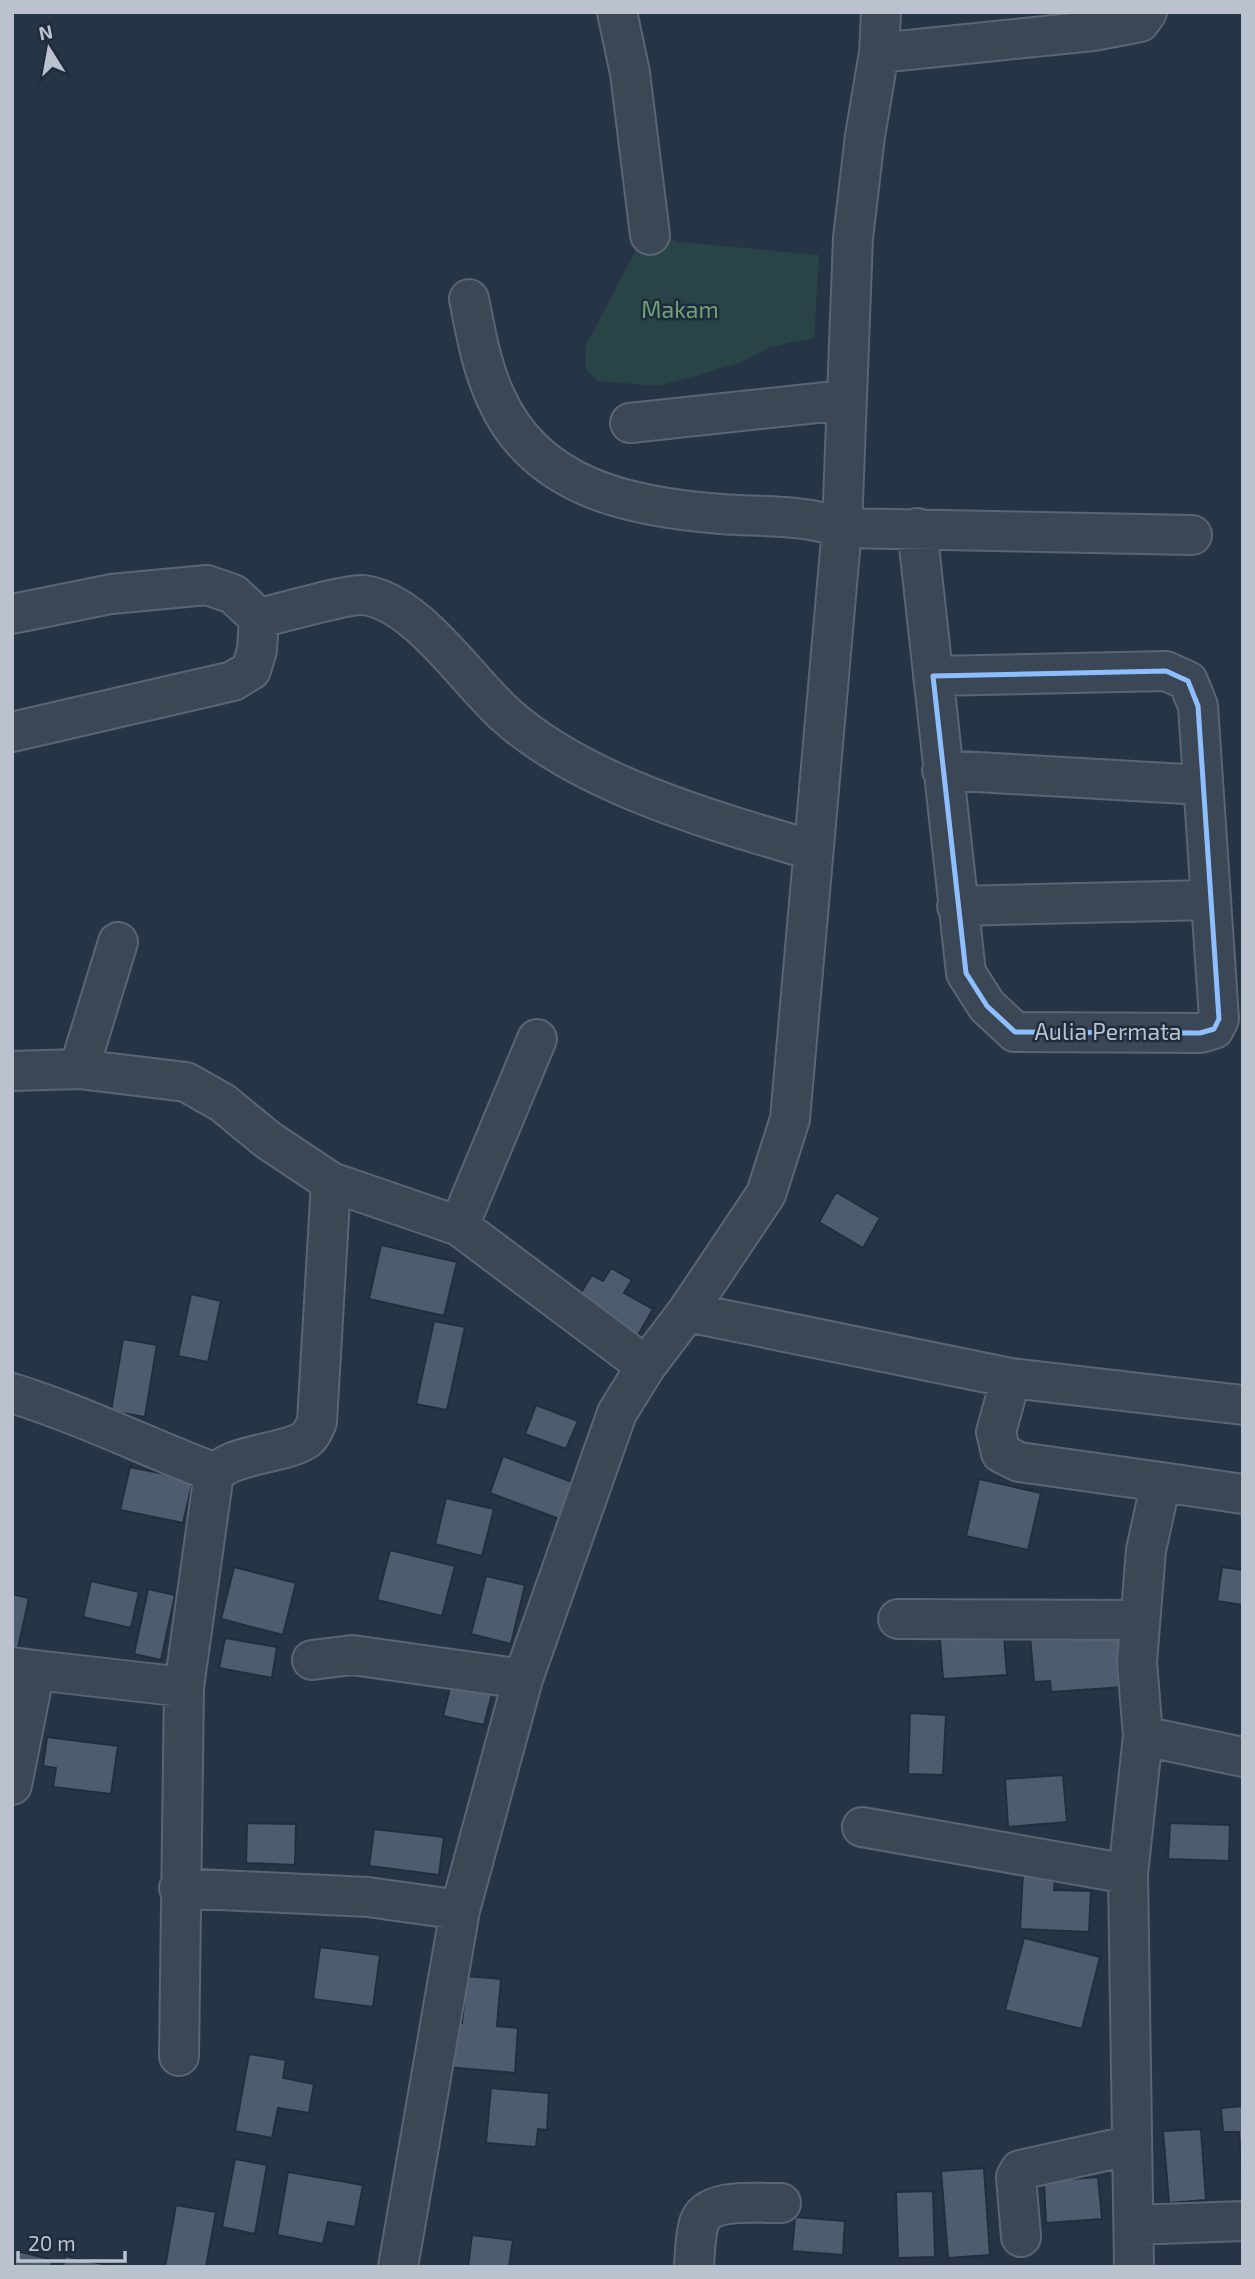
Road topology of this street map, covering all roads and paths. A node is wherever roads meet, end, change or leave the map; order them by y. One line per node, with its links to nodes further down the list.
1 (617, 12): 5 (street)
2 (881, 12): 4 (street)
3 (1147, 12): 4 (street)
4 (879, 53): 7 (street)
5 (650, 235)
6 (469, 299): 9 (street)
7 (845, 400): 8 (street); 9 (street)
8 (629, 423)
9 (842, 528): 10 (street); 18 (street)
10 (917, 528): 11 (street); 14 (street, Aulia Permata)
11 (1192, 534)
12 (12, 614): 13 (street)
13 (259, 618): 15 (street); 18 (street)
14 (933, 676): 16 (street, Aulia Permata); 17 (street, Aulia Permata)
15 (12, 732)
16 (942, 770): 17 (street); 20 (street, Aulia Permata)
17 (1203, 785): 19 (street, Aulia Permata)
18 (812, 850): 27 (street)
19 (1209, 900): 20 (street); 20 (street, Aulia Permata)
20 (957, 906)
21 (118, 943): 23 (street)
22 (537, 1039): 26 (street)
23 (79, 1069): 24 (street); 25 (street)
24 (12, 1071)
25 (331, 1182): 26 (street); 32 (street)
26 (459, 1226): 28 (street)
27 (687, 1312): 28 (street); 29 (street)
28 (646, 1366): 39 (street)
29 (1011, 1378): 31 (street); 33 (street)
30 (12, 1393): 32 (street)
31 (1243, 1405)
32 (215, 1473): 40 (street)
33 (1161, 1482): 34 (street); 36 (street)
34 (1243, 1494)
35 (898, 1619): 36 (street)
36 (1140, 1620): 41 (street)
37 (312, 1660): 39 (street)
38 (23, 1668): 40 (street); 43 (street)
39 (523, 1679): 47 (street)
40 (184, 1687): 46 (street)
41 (1143, 1736): 42 (street); 45 (street)
42 (1243, 1757)
43 (12, 1785)
44 (862, 1827): 45 (street)
45 (1128, 1874): 49 (street)
46 (179, 1888): 47 (street); 48 (street)
47 (460, 1910): 54 (street)
48 (179, 2056)
49 (1132, 2145): 52 (street); 53 (street)
50 (781, 2203): 55 (street)
51 (1243, 2221): 52 (street)
52 (1134, 2225): 56 (street)
53 (1021, 2237)
54 (398, 2267)
55 (694, 2267)
56 (1134, 2267)

